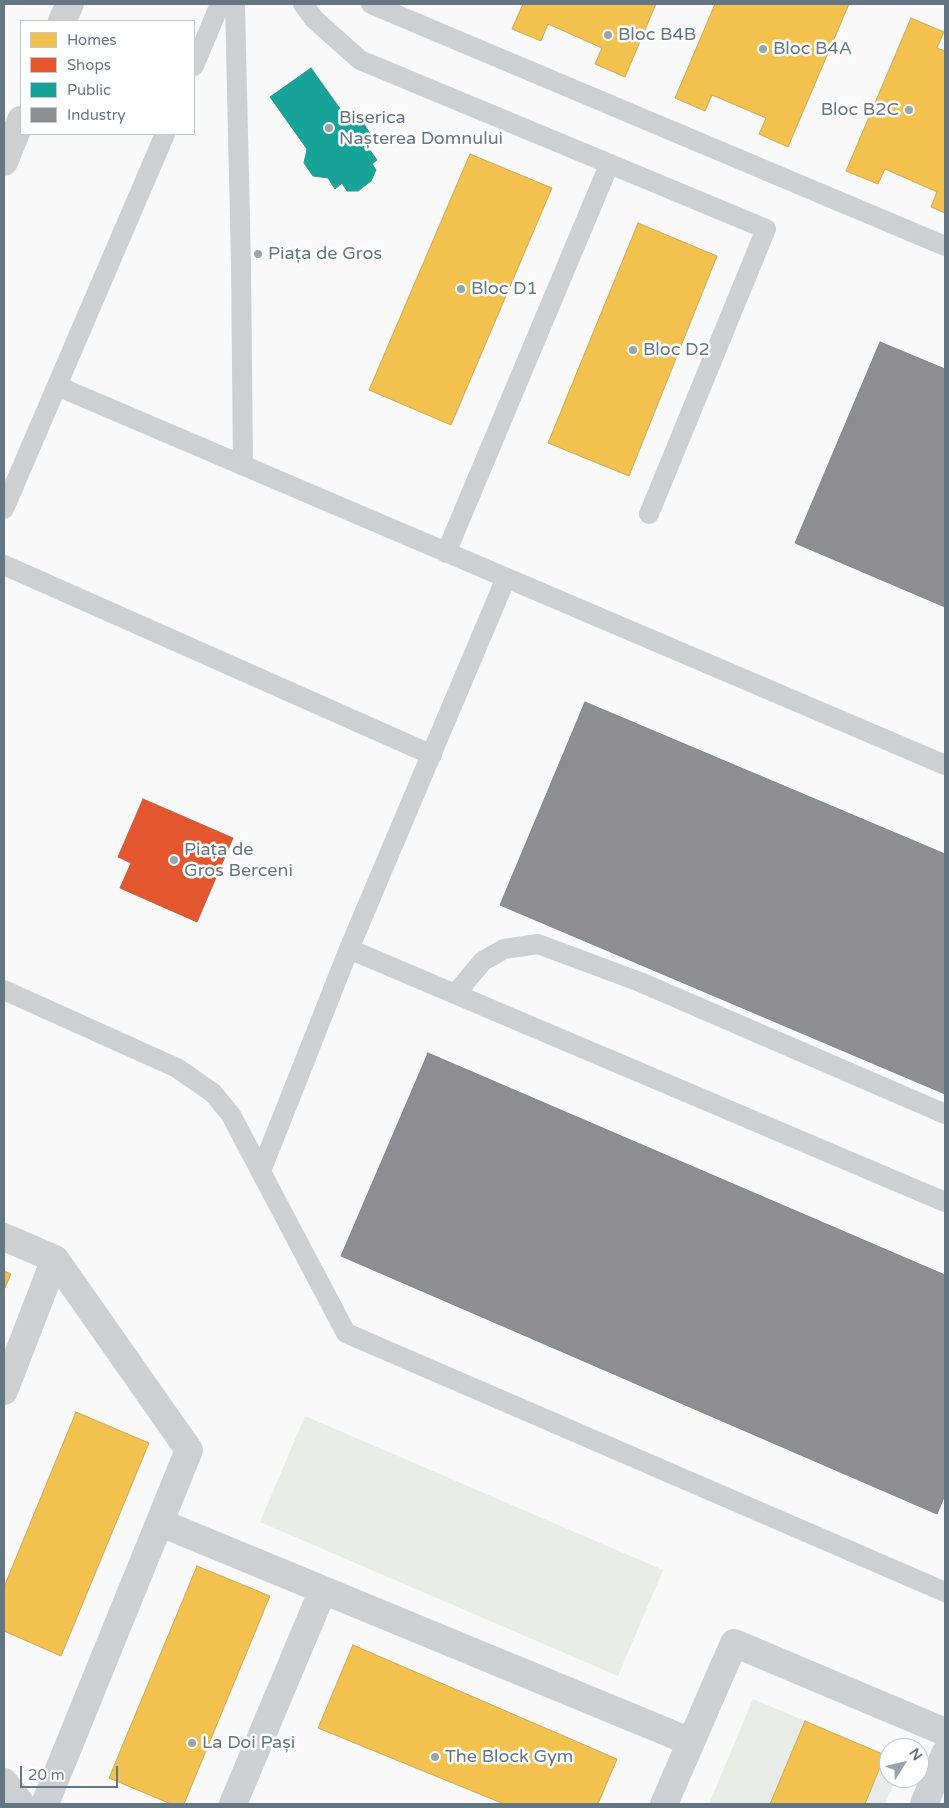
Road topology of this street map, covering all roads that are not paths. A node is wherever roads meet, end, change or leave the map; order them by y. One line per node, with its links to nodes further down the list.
1 (70, 4): 6 (street)
2 (220, 4): 7 (lane)
3 (235, 4): 12 (lane)
4 (303, 4): 9 (lane)
5 (371, 4): 10 (lane)
6 (62, 20)
7 (195, 64)
8 (165, 135): 11 (lane)
9 (609, 165): 14 (lane); 15 (lane)
10 (945, 246)
11 (58, 386): 12 (lane); 13 (lane)
12 (243, 466): 15 (lane)
13 (4, 509)
14 (649, 514)
15 (446, 553): 17 (lane)
16 (4, 565): 18 (lane)
17 (506, 578): 18 (lane); 19 (lane)
18 (432, 754): 20 (lane)
19 (945, 765)
20 (349, 949): 22 (lane); 24 (lane)
21 (4, 990): 24 (lane)
22 (455, 994): 23 (lane); 25 (lane)
23 (945, 1114)
24 (261, 1170): 31 (lane)
25 (945, 1202)
26 (4, 1237): 27 (street)
27 (55, 1260): 28 (street); 29 (street)
28 (4, 1391)
29 (161, 1523): 30 (street); 37 (street)
30 (322, 1590): 33 (street); 38 (street)
31 (945, 1590)
32 (945, 1732): 33 (street)
33 (691, 1742): 39 (street)
34 (945, 1754): 40 (street)
35 (4, 1782): 36 (street)
36 (21, 1804)
37 (45, 1804)
38 (233, 1804)
39 (664, 1804)
40 (924, 1804)

